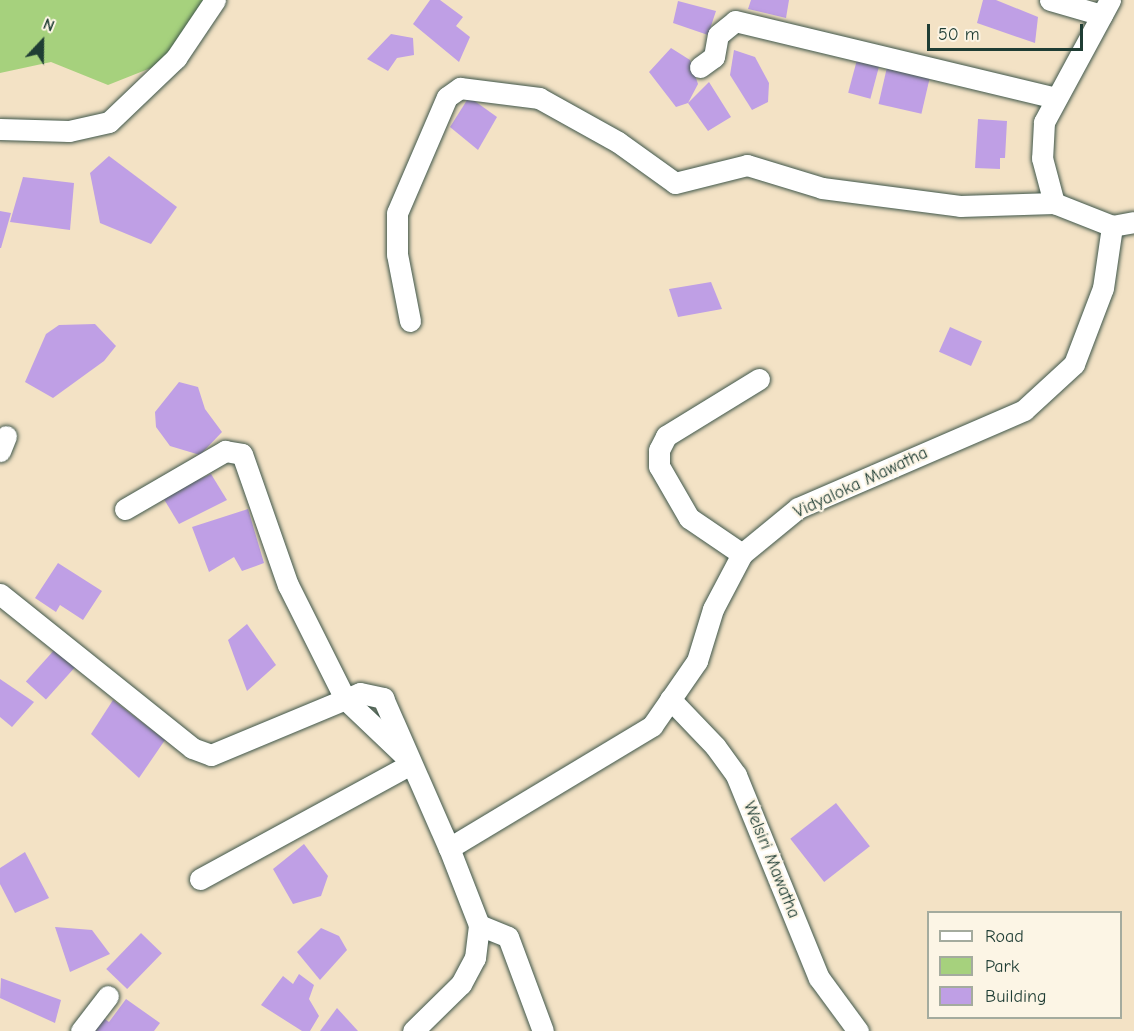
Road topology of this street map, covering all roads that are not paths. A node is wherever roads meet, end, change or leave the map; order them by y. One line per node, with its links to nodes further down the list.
1 (215, 0): 6 (street)
2 (1050, 0): 3 (street)
3 (1106, 8): 5 (street)
4 (700, 67): 5 (street)
5 (1055, 98): 7 (street)
6 (0, 129)
7 (1054, 203): 9 (street); 10 (street)
8 (1134, 222): 9 (street)
9 (1112, 226): 13 (street, Vidyaloka Mawatha)
10 (410, 321)
11 (759, 379): 13 (street)
12 (125, 508): 15 (street)
13 (742, 554): 16 (street, Vidyaloka Mawatha)
14 (0, 594): 15 (street)
15 (345, 699): 17 (street)
16 (670, 699): 18 (street, Vidyaloka Mawatha); 25 (street, Welsiri Mawatha)
17 (409, 761): 18 (street); 19 (street)
18 (448, 848): 20 (street)
19 (200, 879)
20 (479, 925): 23 (street); 24 (street)
21 (108, 996): 22 (street)
22 (81, 1031)
23 (412, 1031)
24 (543, 1031)
25 (858, 1031)

